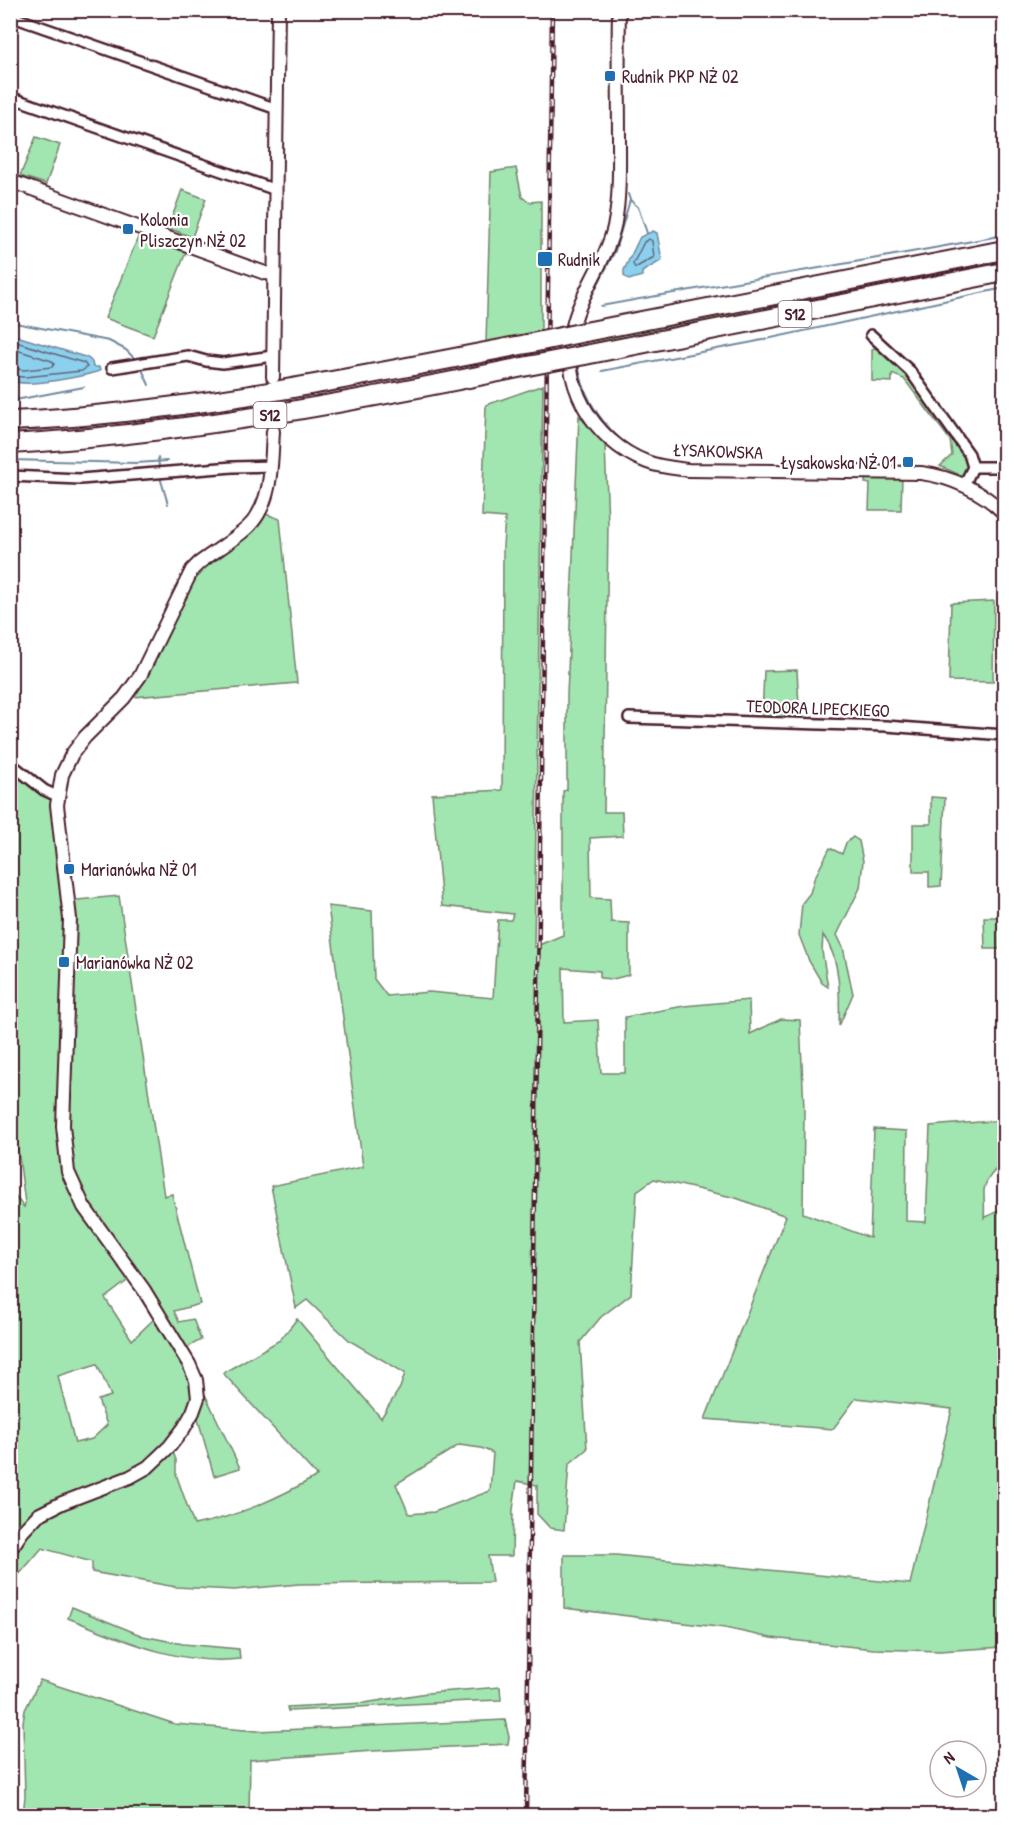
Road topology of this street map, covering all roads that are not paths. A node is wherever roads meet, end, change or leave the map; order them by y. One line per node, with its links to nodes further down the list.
1 (278, 10): 5 (street)
2 (619, 10): 22 (street, ŁYSAKOWSKA)
3 (10, 16): 5 (street)
4 (10, 97): 7 (street)
5 (277, 109): 7 (street)
6 (10, 181): 10 (street)
7 (276, 190): 10 (street)
8 (1005, 250): 15 (highway, S12, bridge)
9 (1005, 272): 17 (highway, S12, bridge)
10 (274, 274): 12 (street)
11 (871, 335): 19 (street)
12 (273, 356): 13 (street); 14 (street)
13 (112, 368)
14 (273, 377)
15 (10, 421)
16 (273, 431): 18 (street)
17 (10, 444)
18 (271, 466): 21 (street); 27 (street)
19 (973, 467): 20 (street); 22 (street)
20 (1005, 467)
21 (10, 476)
22 (964, 485): 23 (street, ŁYSAKOWSKA)
23 (1005, 513)
24 (629, 718): 25 (street, TEODORA LIPECKIEGO)
25 (1005, 735)
26 (10, 763): 27 (street)
27 (57, 796): 28 (street)
28 (10, 1550)

